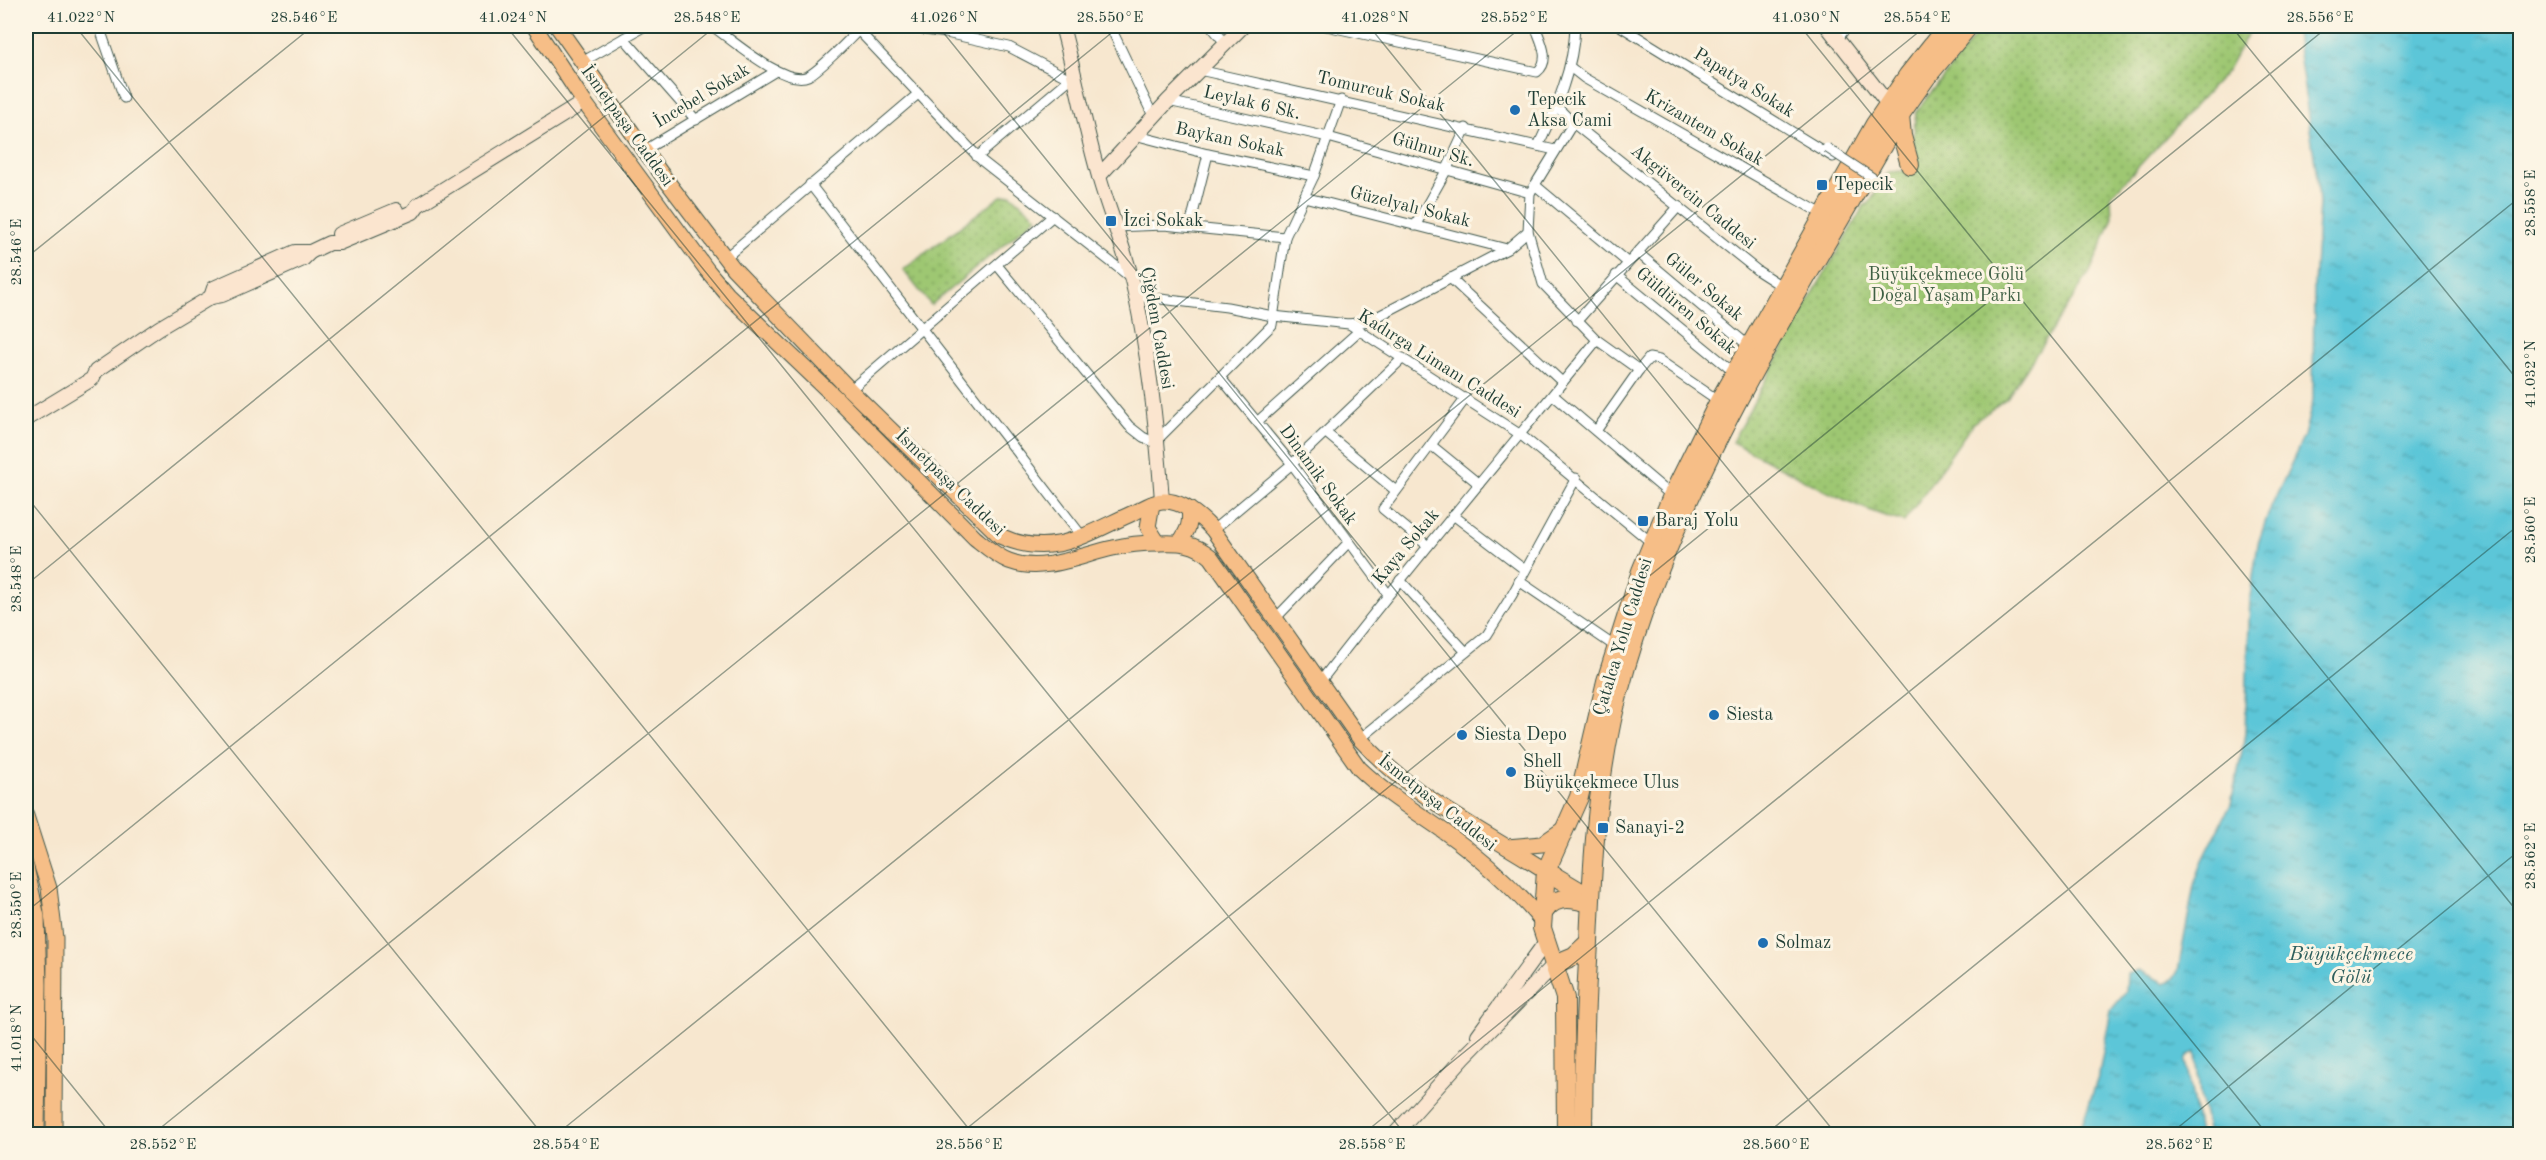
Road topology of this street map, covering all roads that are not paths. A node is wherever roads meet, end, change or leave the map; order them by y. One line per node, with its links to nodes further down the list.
1 (99, 26): 31 (street)
2 (534, 26): 34 (main road, İsmetpaşa Caddesi)
3 (557, 26): 24 (main road, İsmetpaşa Caddesi)
4 (645, 26): 21 (street)
5 (712, 26): 27 (street)
6 (897, 26): 20 (street)
7 (1062, 26): 28 (main road, Çiğdem Caddesi)
8 (1110, 26): 37 (street)
9 (1211, 26): 23 (street)
10 (1243, 26): 23 (main road)
11 (1326, 26): 12 (street)
12 (1535, 26)
13 (1575, 26): 25 (street)
14 (1620, 26): 50 (street, Papatya Sokak)
15 (1827, 26): 22 (main road)
16 (1848, 26): 22 (street)
17 (1947, 26): 36 (highway, Çatalca Yolu Caddesi)
18 (1969, 26): 36 (highway, Çatalca Yolu Caddesi)
19 (860, 28): 27 (street); 30 (street)
20 (958, 31): 28 (street)
21 (624, 38): 24 (street); 38 (street)
22 (1838, 39): 36 (main road)
23 (1226, 44): 26 (main road)
24 (582, 62): 29 (main road, İsmetpaşa Caddesi)
25 (1570, 67): 35 (street); 59 (street, Krizantem Sokak)
26 (1199, 70): 32 (street, Tomurcuk Sokak); 33 (main road)
27 (776, 71): 38 (street, İncebel Sokak)
28 (1074, 81): 48 (street); 53 (main road, Çiğdem Caddesi)
29 (603, 90): 34 (main road); 45 (main road, İsmetpaşa Caddesi)
30 (918, 94): 48 (street); 55 (street)
31 (124, 98)
32 (1341, 100): 40 (street, Tomurcuk Sokak); 42 (street)
33 (1168, 101): 37 (main road); 42 (street, Leylak 6 Sk.)
34 (584, 102): 71 (main road, İsmetpaşa Caddesi); 87 (main road)
35 (1556, 106): 39 (street, Akgüvercin Caddesi); 43 (street)
36 (1894, 110): 49 (highway, Çatalca Yolu Caddesi); 49 (highway); 50 (highway, Çatalca Yolu Caddesi)
37 (1154, 118): 41 (main road)
38 (696, 120): 45 (street, İncebel Sokak)
39 (1573, 123): 46 (street); 58 (street, Akgüvercin Caddesi)
40 (1466, 128): 43 (street, Tomurcuk Sokak); 51 (street)
41 (1138, 136): 47 (street, Baykan Sokak); 53 (main road)
42 (1328, 137): 51 (street, Gülnur Sk.); 52 (street)
43 (1538, 146): 46 (street, Tomurcuk Sokak)
44 (1827, 148): 54 (street, bridge)
45 (645, 150): 68 (main road, İsmetpaşa Caddesi)
46 (1555, 150): 56 (street)
47 (1208, 154): 52 (street, Baykan Sokak); 62 (street)
48 (977, 157): 60 (street)
49 (1874, 162): 138 (highway, Çatalca Yolu Caddesi)
50 (1851, 168): 59 (highway, Çatalca Yolu Caddesi)
51 (1446, 171): 56 (street, Gülnur Sk.); 61 (street)
52 (1314, 176): 57 (street)
53 (1099, 177): 63 (main road, Çiğdem Caddesi)
54 (1879, 182)
55 (810, 184): 68 (street); 80 (street)
56 (1532, 189): 64 (street); 69 (street)
57 (1304, 197): 61 (street, Güzelyalı Sokak); 65 (street)
58 (1679, 206): 67 (street); 75 (street, Akgüvercin Caddesi)
59 (1824, 215): 75 (highway, Çatalca Yolu Caddesi)
60 (1053, 216): 70 (street); 73 (street)
61 (1415, 225): 66 (street, Güzelyalı Sokak)
62 (1190, 226): 63 (street); 65 (street)
63 (1114, 227): 73 (main road, Çiğdem Caddesi)
64 (1528, 231): 66 (street); 78 (street)
65 (1285, 237): 77 (street)
66 (1508, 249): 74 (street)
67 (1637, 252): 69 (street); 83 (street, Güler Sokak)
68 (725, 258): 71 (main road); 85 (main road, İsmetpaşa Caddesi)
69 (1627, 262): 72 (street)
70 (997, 265): 80 (street); 102 (street)
71 (707, 270): 89 (main road, İsmetpaşa Caddesi)
72 (1616, 275): 78 (street); 88 (street, Güldüren Sokak)
73 (1132, 278): 76 (main road, Çiğdem Caddesi)
74 (1450, 278): 79 (street); 91 (street)
75 (1783, 287): 83 (highway, Çatalca Yolu Caddesi)
76 (1136, 296): 77 (street, Kadırga Limanı Caddesi); 102 (main road, Çiğdem Caddesi)
77 (1274, 316): 79 (street, Kadırga Limanı Caddesi); 90 (street)
78 (1577, 321): 82 (street)
79 (1349, 324): 81 (street, Kadırga Limanı Caddesi)
80 (921, 327): 92 (street); 115 (street)
81 (1360, 330): 84 (street, Kadırga Limanı Caddesi); 98 (street)
82 (1597, 339): 86 (street); 91 (street, Kaya Sokak)
83 (1750, 347): 88 (highway, Çatalca Yolu Caddesi)
84 (1403, 358): 94 (street, Kadırga Limanı Caddesi); 100 (street)
85 (826, 363): 89 (main road); 92 (main road, İsmetpaşa Caddesi)
86 (1639, 370): 95 (street); 99 (street)
87 (96, 371): 96 (main road); 97 (main road)
88 (1735, 373): 95 (highway, Çatalca Yolu Caddesi)
89 (813, 376): 110 (main road, İsmetpaşa Caddesi)
90 (1220, 377): 98 (street, Dinamik Sokak); 102 (street)
91 (1563, 382): 93 (street, Kaya Sokak)
92 (850, 390): 107 (main road, İsmetpaşa Caddesi)
93 (1553, 395): 99 (street); 101 (street, Kaya Sokak)
94 (1466, 398): 101 (street, Kadırga Limanı Caddesi); 103 (street)
95 (1719, 401): 109 (highway, Çatalca Yolu Caddesi)
96 (26, 412)
97 (26, 419)
98 (1258, 421): 104 (street, Dinamik Sokak)
99 (1596, 431): 109 (street)
100 (1326, 433): 104 (street); 108 (street)
101 (1521, 435): 105 (street, Kadırga Limanı Caddesi); 106 (street, Kaya Sokak)
102 (1158, 442): 111 (main road, Çiğdem Caddesi)
103 (1431, 445): 106 (street); 108 (street)
104 (1292, 464): 114 (street); 118 (street, Dinamik Sokak)
105 (1576, 478): 119 (street, Kadırga Limanı Caddesi); 121 (street)
106 (1479, 484): 113 (street, Kaya Sokak)
107 (950, 488): 110 (main road); 115 (main road, İsmetpaşa Caddesi)
108 (1395, 491): 120 (street)
109 (1672, 496): 119 (highway, Çatalca Yolu Caddesi)
110 (937, 500): 117 (main road, İsmetpaşa Caddesi)
111 (1157, 502): 112 (main road, İsmetpaşa Caddesi); 115 (main road, İsmetpaşa Caddesi); 117 (main road)
112 (1189, 509): 114 (main road, İsmetpaşa Caddesi); 116 (main road)
113 (1454, 515): 120 (street, Kaya Sokak); 121 (street)
114 (1213, 530): 125 (main road, İsmetpaşa Caddesi)
115 (1082, 536)
116 (1180, 542): 117 (main road, İsmetpaşa Caddesi); 129 (main road, İsmetpaşa Caddesi)
117 (1158, 543)
118 (1348, 543): 124 (street, Dinamik Sokak); 125 (street)
119 (1652, 543): 126 (highway, Çatalca Yolu Caddesi)
120 (1428, 546): 122 (street, Kaya Sokak)
121 (1525, 570): 123 (street)
122 (1400, 580): 124 (street, Kaya Sokak); 127 (street)
123 (1519, 582): 126 (street); 127 (street)
124 (1388, 594): 128 (street, Kaya Sokak)
125 (1275, 619): 128 (main road, İsmetpaşa Caddesi)
126 (1616, 647): 133 (highway, Çatalca Yolu Caddesi)
127 (1466, 652): 130 (street)
128 (1323, 687): 129 (main road); 130 (main road, İsmetpaşa Caddesi)
129 (1312, 701): 134 (main road, İsmetpaşa Caddesi)
130 (1360, 739): 132 (main road, İsmetpaşa Caddesi)
131 (26, 816): 145 (main road)
132 (1457, 817): 134 (main road); 135 (main road, İsmetpaşa Caddesi)
133 (1565, 828): 135 (main road); 137 (highway, Çatalca Yolu Caddesi)
134 (1446, 833): 139 (main road, İsmetpaşa Caddesi)
135 (1508, 847): 137 (main road, İsmetpaşa Caddesi)
136 (26, 867): 144 (main road)
137 (1546, 871): 138 (highway); 139 (highway, Çatalca Yolu Caddesi)
138 (1589, 903): 139 (highway); 140 (highway, Çatalca Yolu Caddesi)
139 (1540, 920): 141 (highway, Çatalca Yolu Caddesi)
140 (1589, 942): 142 (highway); 148 (highway, Çatalca Yolu Caddesi)
141 (1545, 943): 142 (highway, Çatalca Yolu Caddesi); 143 (main road)
142 (1555, 964): 143 (main road); 147 (highway, Çatalca Yolu Caddesi)
143 (1464, 1057): 146 (main road)
144 (37, 1134)
145 (54, 1134)
146 (1395, 1134)
147 (1566, 1134)
148 (1583, 1134)

